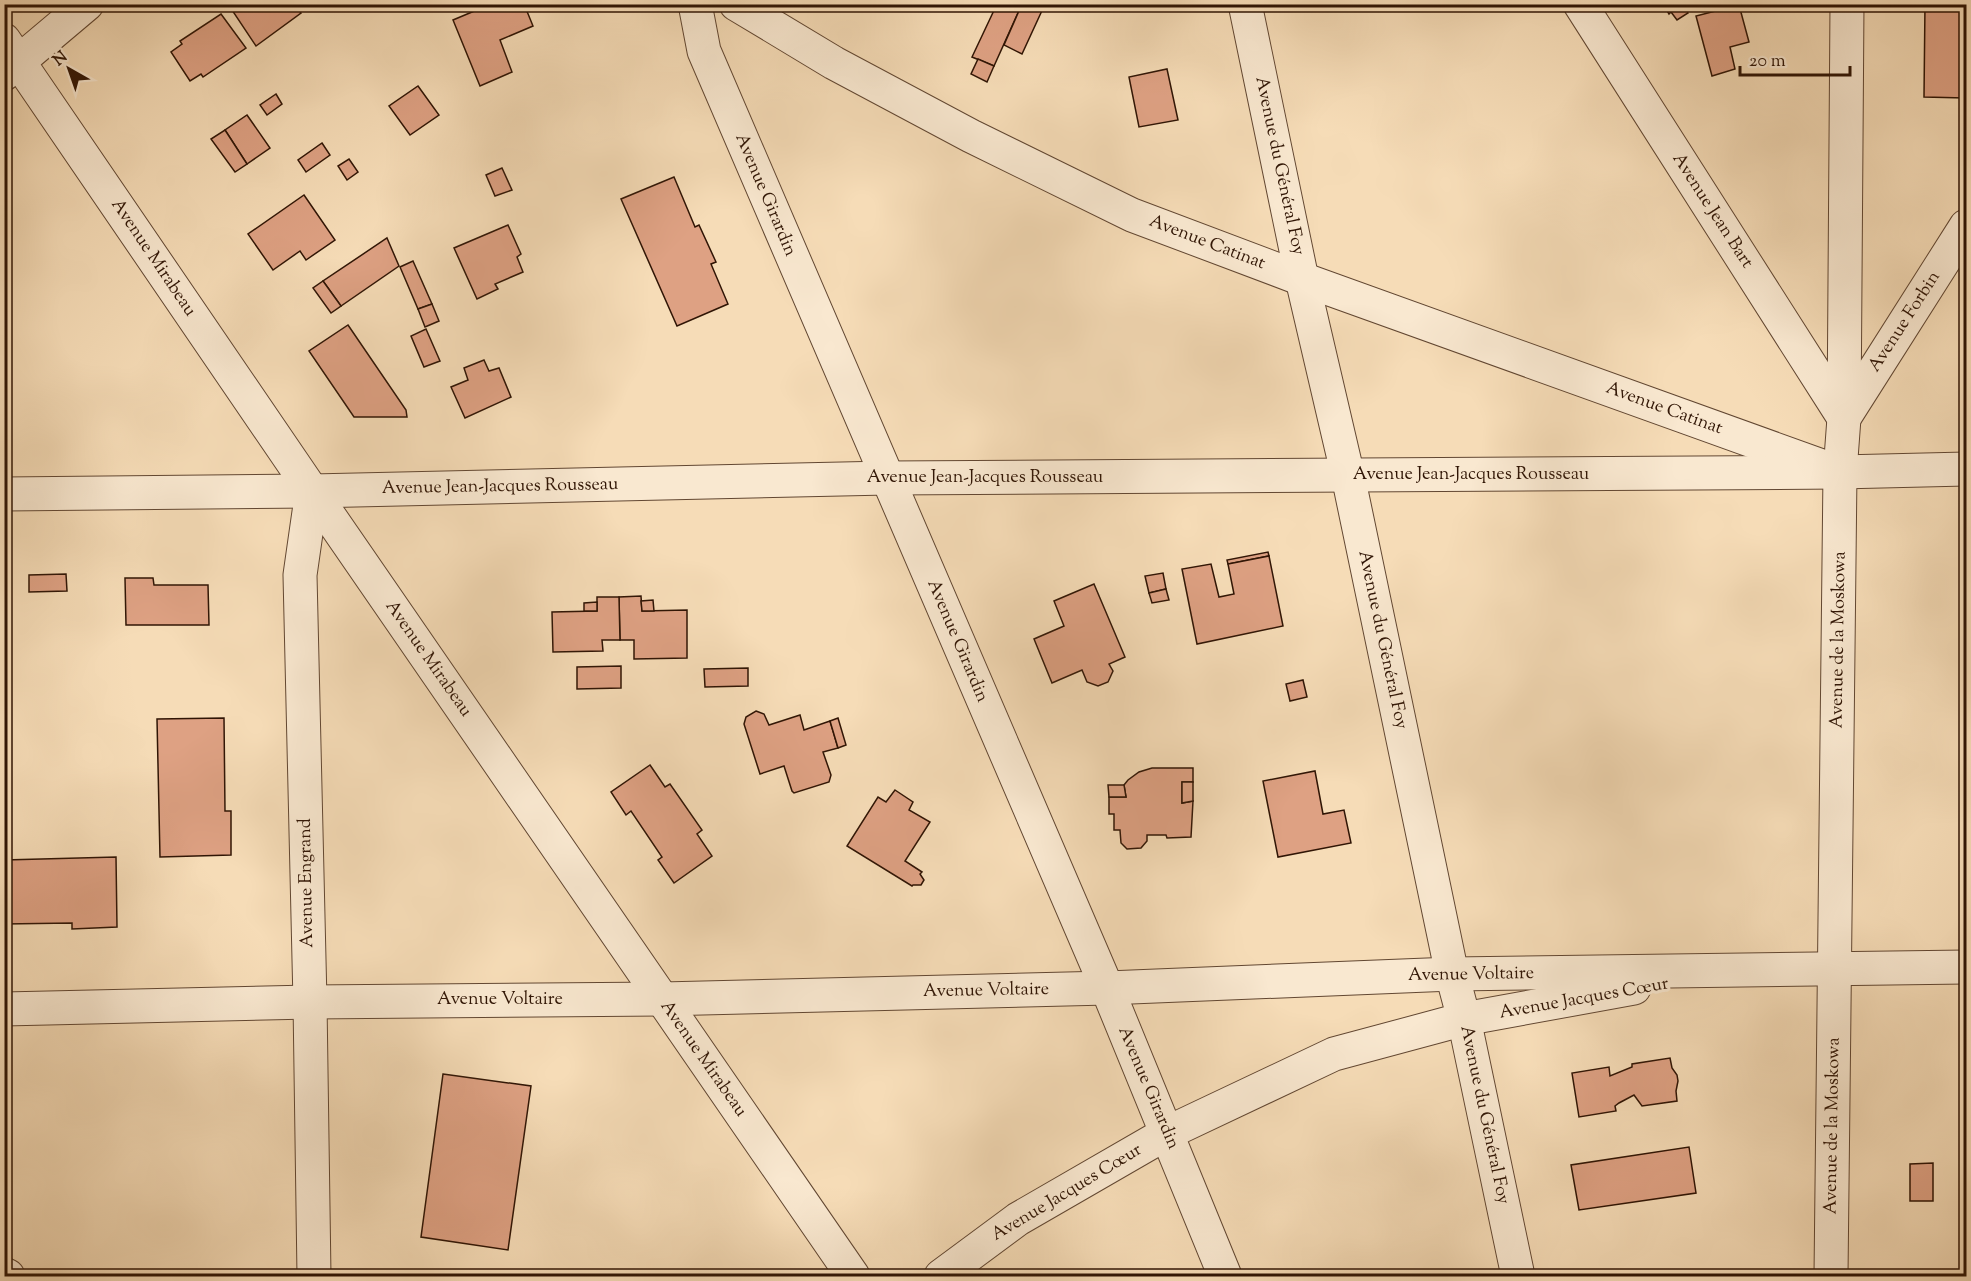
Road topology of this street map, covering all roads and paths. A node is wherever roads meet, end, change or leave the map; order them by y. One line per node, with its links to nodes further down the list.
1 (87, 4): 7 (street)
2 (695, 4): 14 (street, Avenue Girardin)
3 (736, 4): 9 (street, Avenue Catinat)
4 (1245, 4): 9 (street, Avenue du Général Foy)
5 (1580, 4): 10 (street, Avenue Jean Bart)
6 (1847, 4): 10 (street, Avenue de la Moskowa)
7 (9, 59): 15 (street, Avenue Mirabeau)
8 (1966, 226): 10 (street, Avenue Forbin)
9 (1302, 279): 12 (street, Avenue Catinat); 13 (street, Avenue du Général Foy)
10 (1844, 417): 12 (street, Avenue de la Moskowa)
11 (1966, 469): 12 (street, Avenue Jean-Jacques Rousseau)
12 (1840, 472): 13 (street, Avenue Jean-Jacques Rousseau); 18 (street, Avenue de la Moskowa)
13 (1348, 476): 14 (street, Avenue Jean-Jacques Rousseau); 19 (street, Avenue du Général Foy)
14 (887, 478): 15 (street, Avenue Jean-Jacques Rousseau); 21 (street, Avenue Girardin)
15 (312, 491): 16 (street, Avenue Jean-Jacques Rousseau); 22 (street, Avenue Mirabeau); 23 (street, Avenue Engrand)
16 (4, 494)
17 (1966, 967): 18 (street, Avenue Voltaire)
18 (1835, 970): 19 (street, Avenue Voltaire); 20 (street, Avenue Jacques Cœur); 25 (street, Avenue Jacques Cœur); 32 (street, Avenue de la Moskowa)
19 (1452, 974): 21 (street, Avenue Voltaire); 25 (street, Avenue du Général Foy)
20 (1966, 984)
21 (1107, 988): 22 (street, Avenue Voltaire); 26 (street, Avenue Girardin)
22 (662, 999): 23 (street, Avenue Voltaire); 28 (street, Avenue Mirabeau)
23 (310, 1002): 24 (street, Avenue Voltaire); 27 (street, Avenue Engrand)
24 (4, 1009)
25 (1464, 1019): 26 (street, Avenue Jacques Cœur); 31 (street, Avenue du Général Foy)
26 (1167, 1133): 29 (street, Avenue Jacques Cœur); 30 (street, Avenue Girardin)
27 (314, 1276)
28 (853, 1276)
29 (941, 1276)
30 (1225, 1276)
31 (1518, 1276)
32 (1831, 1276)

